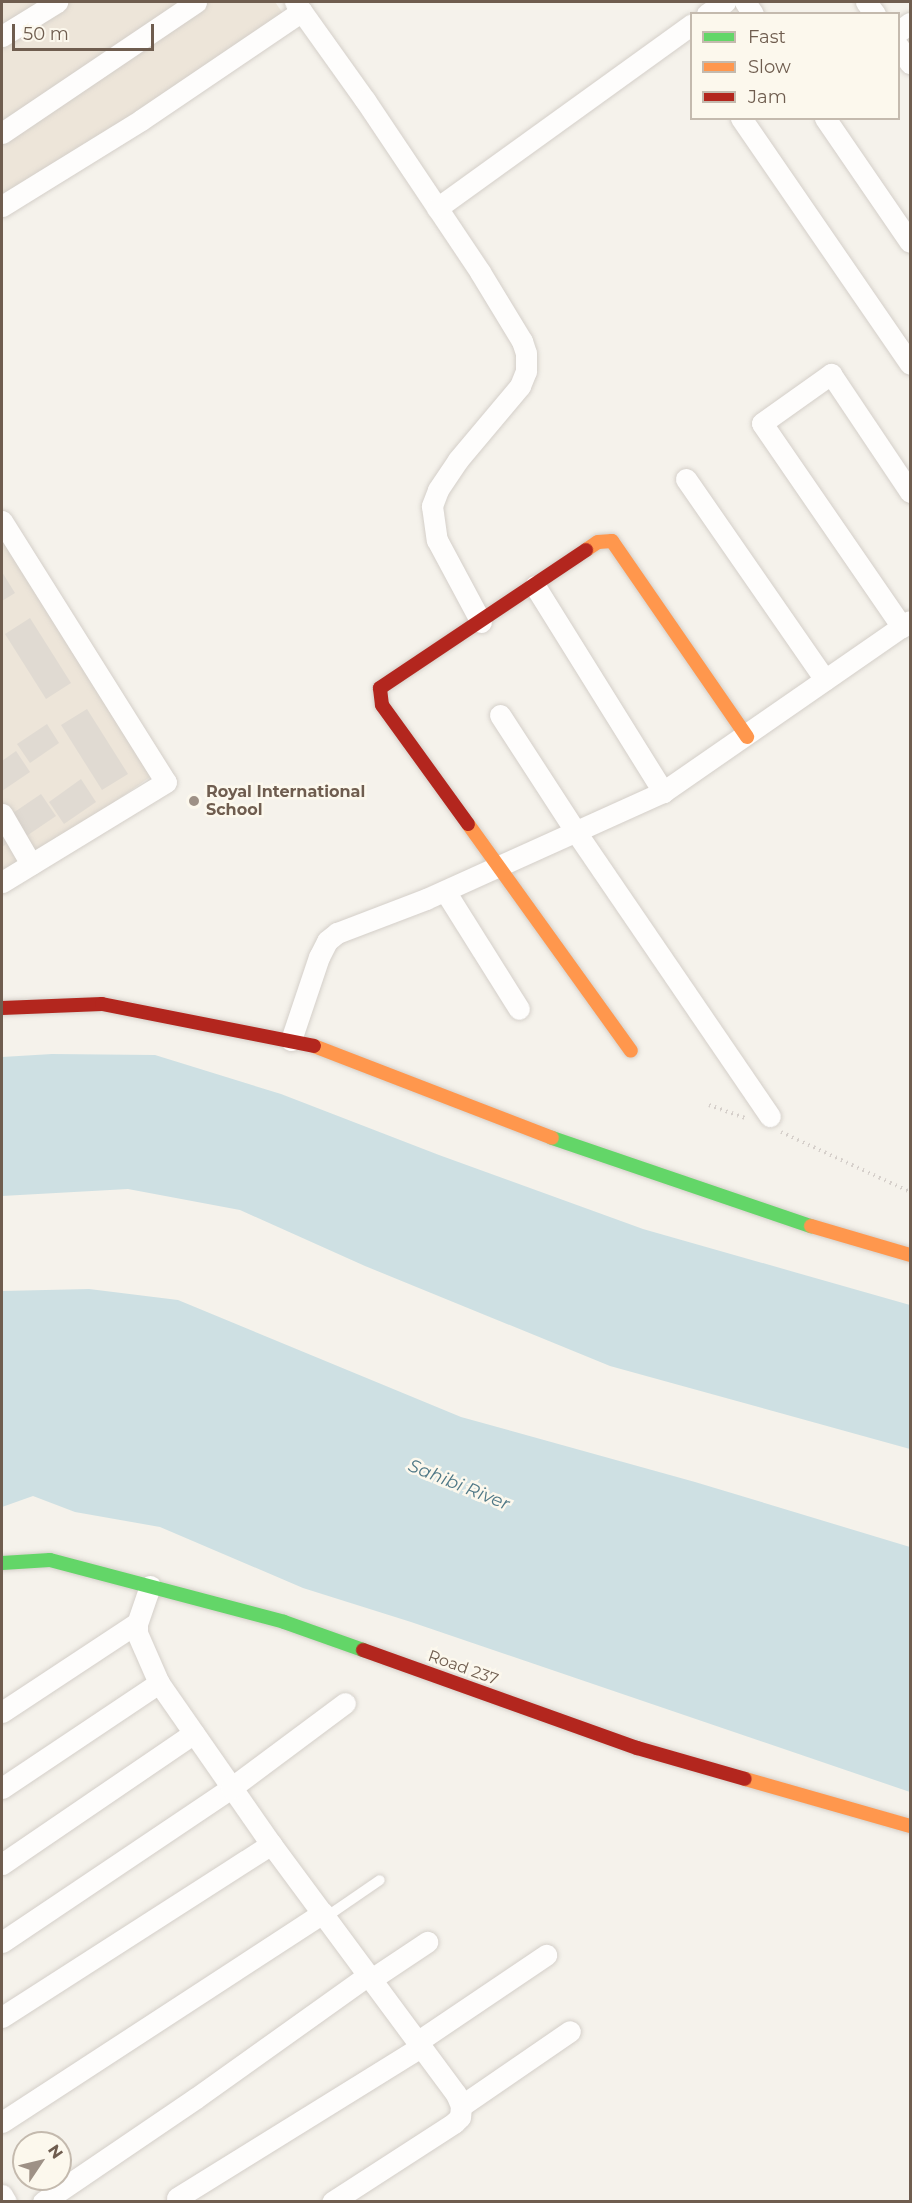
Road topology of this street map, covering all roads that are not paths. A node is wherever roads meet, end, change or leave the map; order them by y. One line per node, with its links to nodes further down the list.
1 (57, 2): 7 (street)
2 (196, 2): 12 (street)
3 (725, 2): 5 (street)
4 (299, 6): 13 (street); 14 (street)
5 (710, 12)
6 (688, 34): 14 (street)
7 (2, 36)
8 (900, 49): 9 (street)
9 (910, 63)
10 (742, 120): 16 (street)
11 (826, 120): 15 (street)
12 (2, 133)
13 (2, 206)
14 (437, 208): 21 (street)
15 (910, 242)
16 (910, 364)
17 (686, 479): 23 (street)
18 (910, 492): 22 (street)
19 (2, 521): 29 (street)
20 (535, 586): 21 (street); 25 (street); 26 (street)
21 (480, 622): 30 (street)
22 (906, 624): 23 (street)
23 (825, 681): 25 (street)
24 (500, 715): 28 (street)
25 (747, 737): 26 (street)
26 (663, 792): 28 (street)
27 (2, 814): 29 (street)
28 (576, 832): 30 (street); 37 (street)
29 (31, 864): 31 (street)
30 (497, 867): 32 (street); 36 (street)
31 (2, 882)
32 (445, 891): 34 (street); 35 (street)
33 (2, 1008): 35 (street)
34 (519, 1009)
35 (291, 1040): 38 (street)
36 (631, 1051)
37 (766, 1122)
38 (910, 1255)
39 (2, 1563): 40 (street, Road 237)
40 (150, 1586): 41 (street); 48 (street, Road 237)
41 (137, 1623): 42 (street); 44 (street)
42 (159, 1683): 45 (street); 46 (street)
43 (345, 1703): 47 (street)
44 (2, 1712)
45 (194, 1733): 47 (street); 50 (street)
46 (2, 1788)
47 (231, 1788): 49 (street); 53 (street)
48 (910, 1826)
49 (271, 1845): 52 (street); 57 (street)
50 (2, 1864)
51 (380, 1880): 52 (lane)
52 (324, 1915): 56 (street); 61 (street)
53 (2, 1941)
54 (427, 1942): 56 (street)
55 (546, 1955): 59 (street)
56 (369, 1978): 59 (street); 66 (street)
57 (2, 2017)
58 (570, 2031): 60 (street)
59 (419, 2044): 60 (street); 63 (street)
60 (461, 2106): 64 (street)
61 (2, 2122)
62 (2, 2195): 65 (street)
63 (177, 2198)
64 (334, 2201)
65 (6, 2202)
66 (43, 2202)

